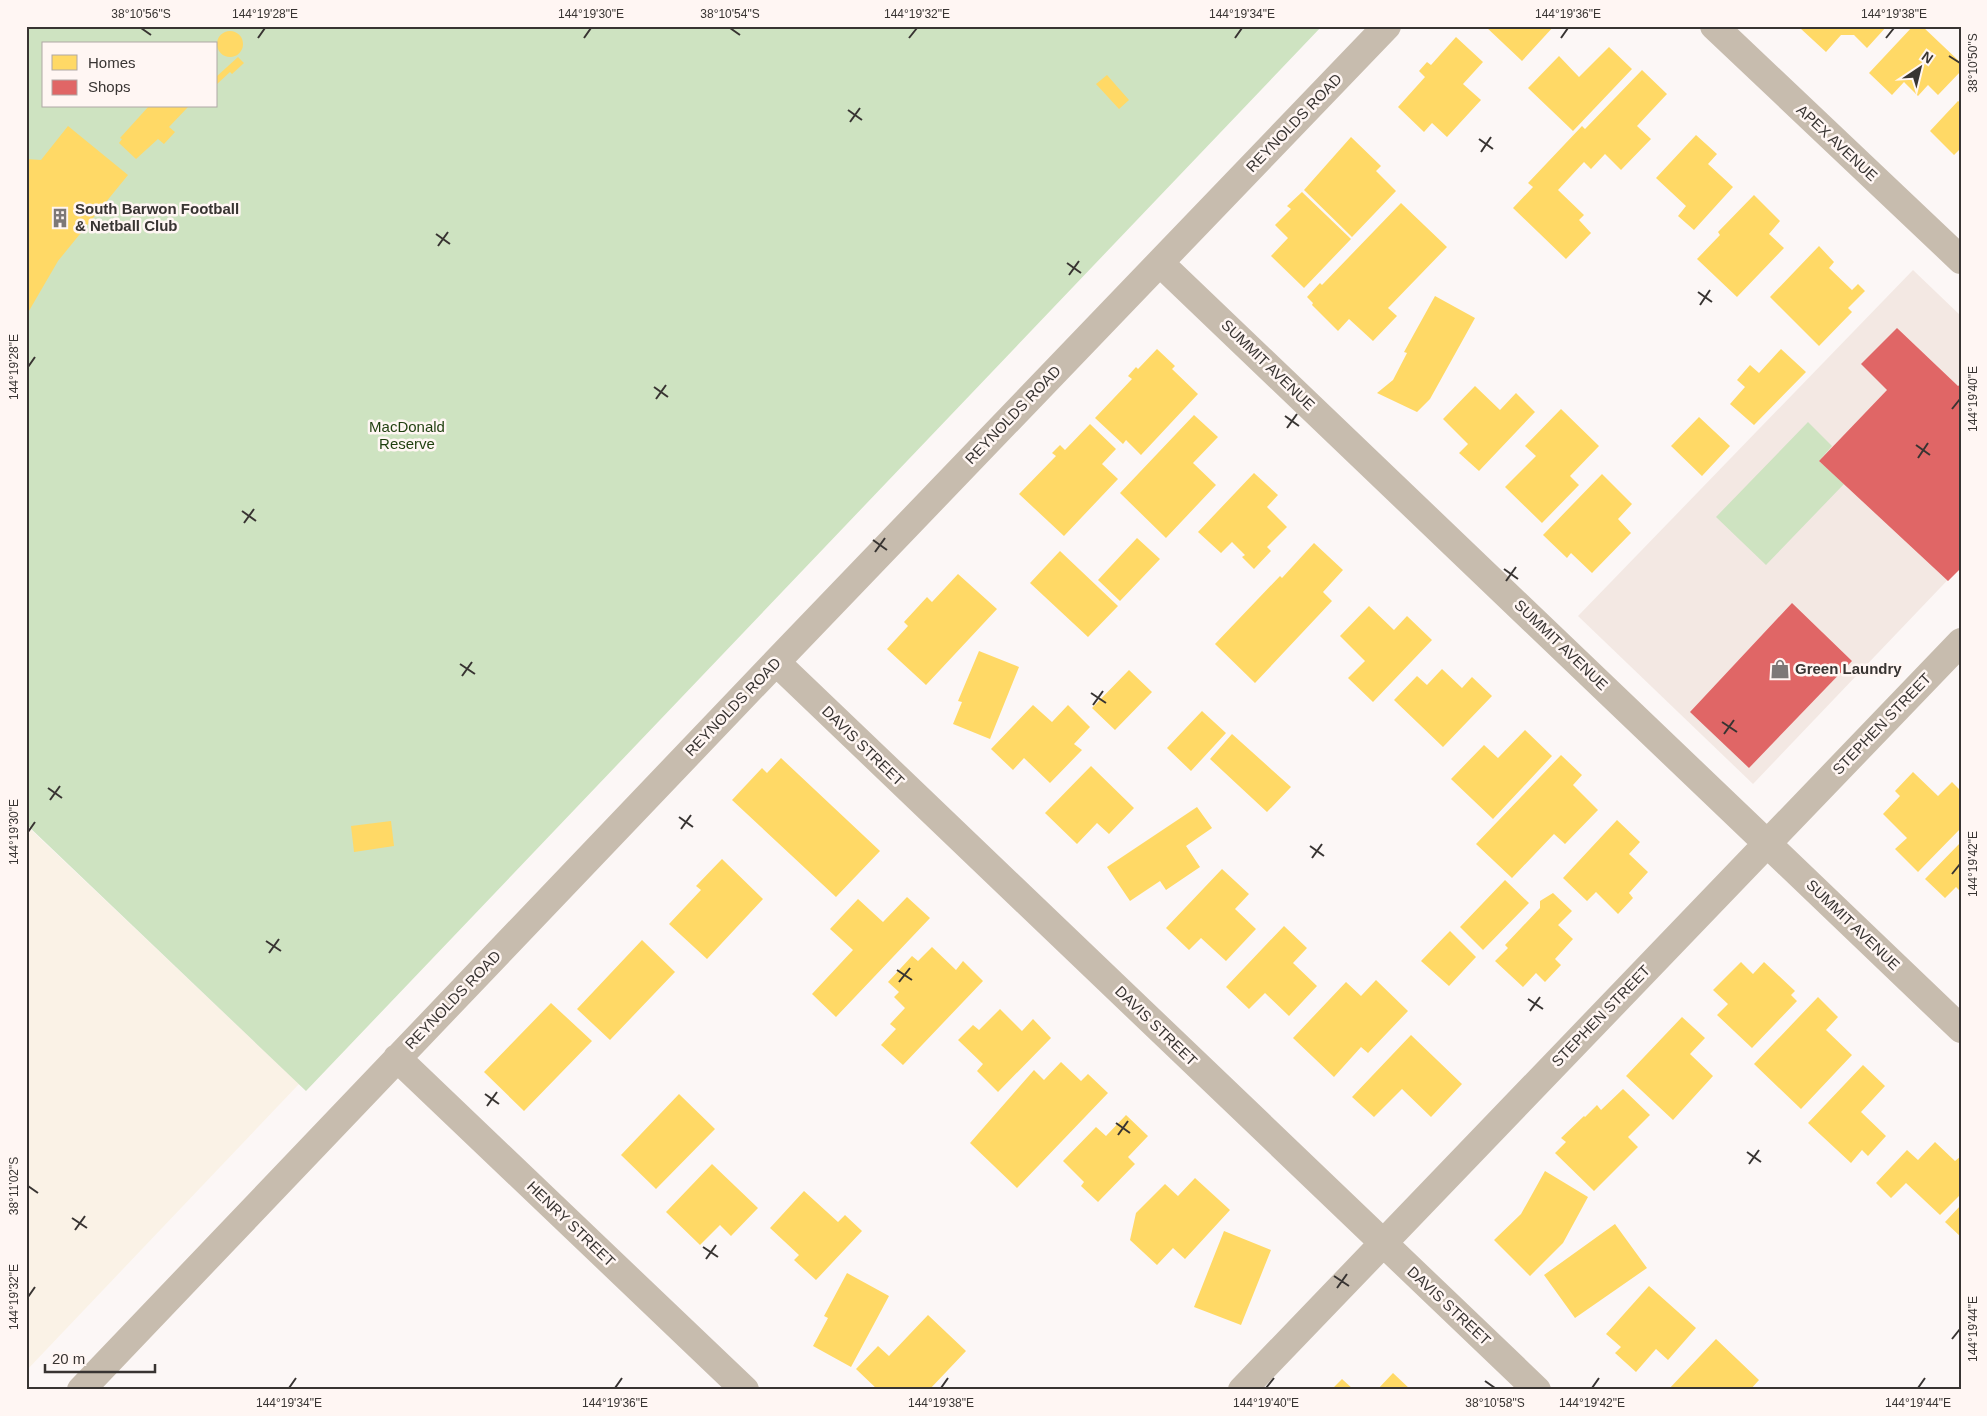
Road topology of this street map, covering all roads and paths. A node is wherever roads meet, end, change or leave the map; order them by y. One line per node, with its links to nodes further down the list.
1 (1387, 26): 4 (street, REYNOLDS ROAD)
2 (1714, 26): 3 (street, APEX AVENUE)
3 (1961, 260)
4 (1160, 263): 6 (street, REYNOLDS ROAD); 7 (street, SUMMIT AVENUE)
5 (1961, 642): 7 (street, STEPHEN STREET)
6 (776, 662): 9 (street, REYNOLDS ROAD); 10 (street, DAVIS STREET)
7 (1768, 843): 8 (street, SUMMIT AVENUE); 10 (street, STEPHEN STREET)
8 (1961, 1029)
9 (397, 1058): 11 (street, REYNOLDS ROAD); 12 (street, HENRY STREET)
10 (1382, 1244): 13 (street, STEPHEN STREET); 14 (street, DAVIS STREET)
11 (81, 1390)
12 (745, 1390)
13 (1242, 1390)
14 (1537, 1390)

